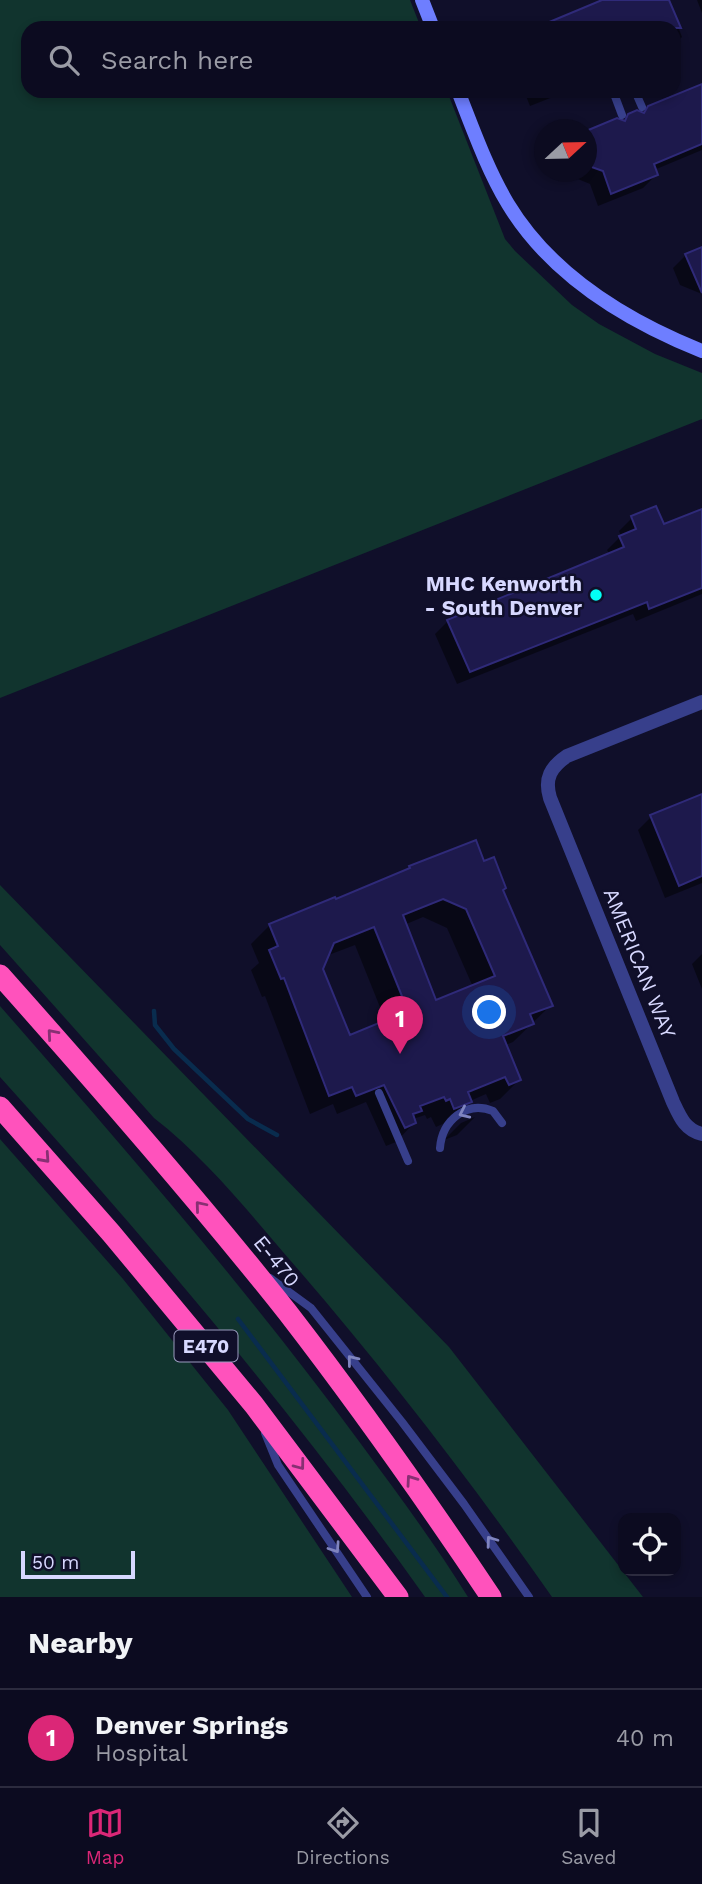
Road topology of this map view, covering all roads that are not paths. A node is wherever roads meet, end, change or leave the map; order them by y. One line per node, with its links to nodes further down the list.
1 (422, 0): 2 (street)
2 (430, 21)
3 (461, 98): 8 (street)
4 (616, 98): 7 (lane)
5 (638, 98): 6 (lane)
6 (642, 107)
7 (622, 115)
8 (702, 351)
9 (702, 702): 14 (street, AMERICAN WAY)
10 (0, 975): 17 (highway, E-470, one-way to 10)
11 (380, 1093): 16 (lane)
12 (0, 1107): 18 (highway, E470, one-way to 18)
13 (502, 1123): 15 (lane, one-way to 15)
14 (702, 1134)
15 (440, 1148)
16 (408, 1160)
17 (244, 1259): 21 (highway, E-470, one-way to 17); 22 (lane, one-way to 17)
18 (254, 1405): 19 (lane, one-way to 19); 20 (highway, E470, one-way to 20)
19 (368, 1597)
20 (398, 1597)
21 (491, 1597)
22 (529, 1597)

